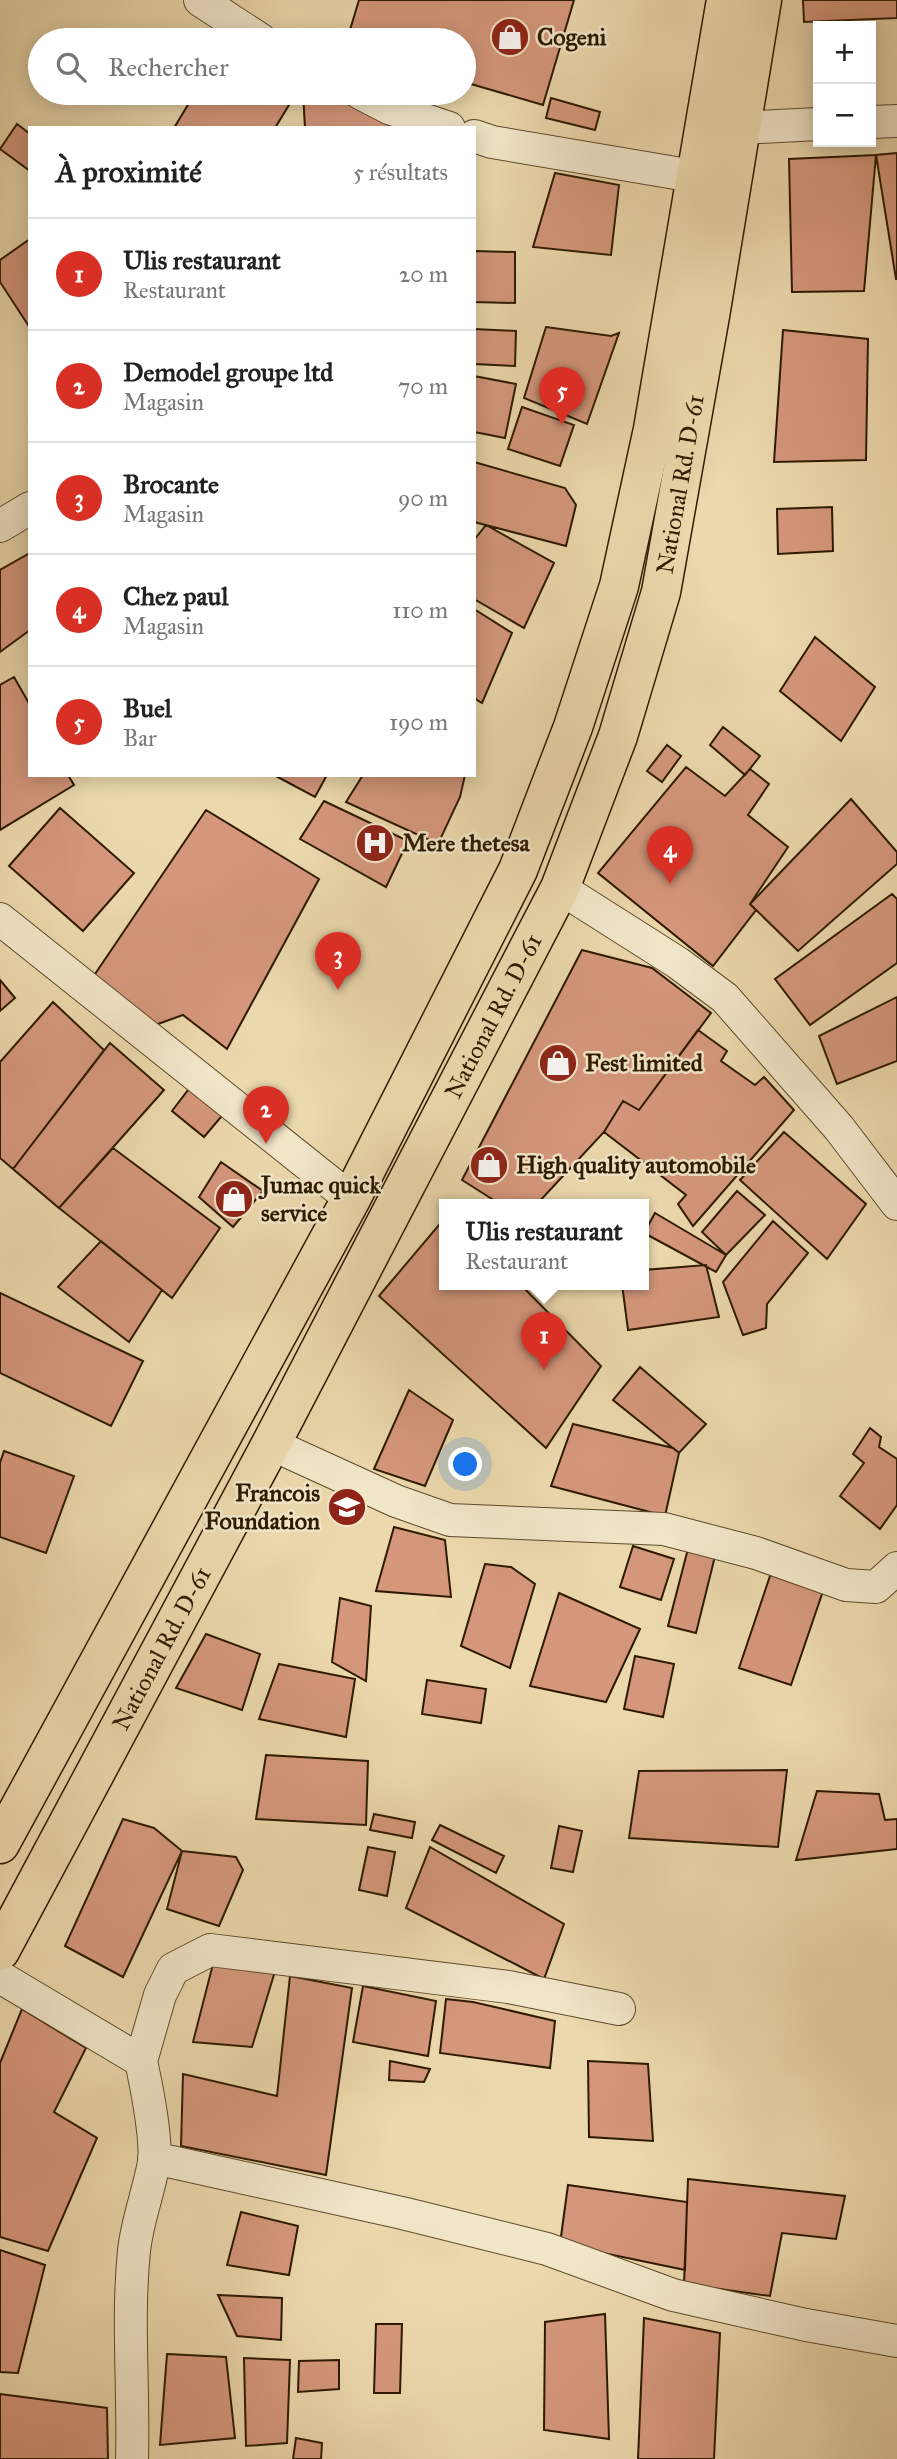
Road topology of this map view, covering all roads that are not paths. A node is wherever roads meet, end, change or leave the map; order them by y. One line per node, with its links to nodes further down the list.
1 (200, 0): 4 (street)
2 (726, 0): 12 (highway, National Rd. D-61)
3 (762, 0): 10 (highway, National Rd. D-61)
4 (243, 28)
5 (383, 105): 9 (street)
6 (897, 121): 7 (street)
7 (876, 122)
8 (813, 124): 10 (street)
9 (443, 126)
10 (740, 128): 13 (highway, National Rd. D-61)
11 (476, 137): 12 (street)
12 (695, 178): 13 (street); 18 (highway, National Rd. D-61)
13 (732, 182): 16 (highway, National Rd. D-61)
14 (28, 509): 15 (street)
15 (0, 527)
16 (560, 888): 19 (street); 20 (highway, National Rd. D-61)
17 (0, 919): 18 (street)
18 (351, 1199): 22 (highway, National Rd. D-61)
19 (897, 1204)
20 (271, 1444): 21 (street); 23 (highway, National Rd. D-61)
21 (897, 1568)
22 (0, 1844)
23 (0, 1951)
24 (0, 1977): 26 (street)
25 (619, 2009): 26 (street)
26 (141, 2061): 27 (street)
27 (154, 2158): 28 (street); 29 (street)
28 (897, 2341)
29 (132, 2459)

